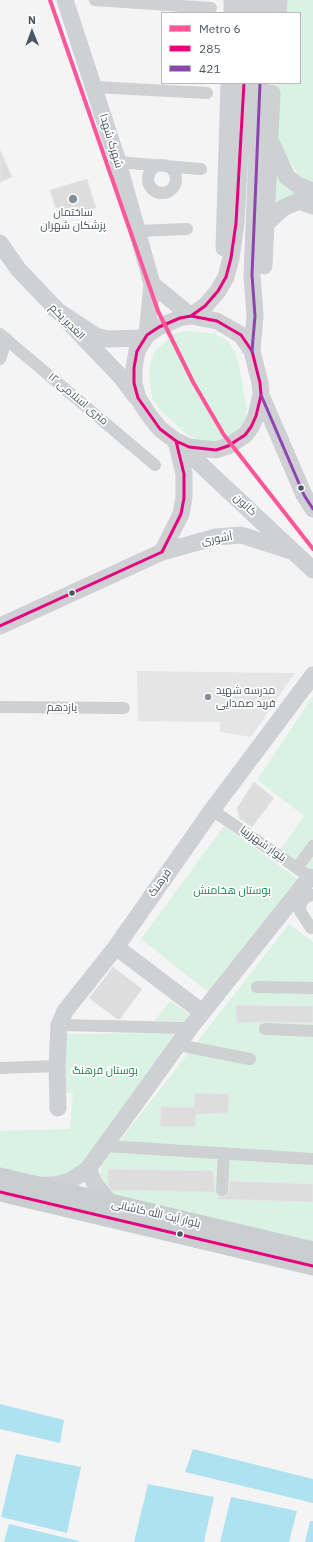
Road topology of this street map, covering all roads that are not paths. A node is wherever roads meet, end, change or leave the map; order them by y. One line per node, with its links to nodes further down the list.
1 (65, 0): 16 (street, شهرک شهدا)
2 (95, 0): 7 (street)
3 (232, 0): 8 (street)
4 (249, 0): 9 (street)
5 (265, 0): 10 (street)
6 (278, 0): 11 (street)
7 (211, 8)
8 (232, 12)
9 (248, 12)
10 (264, 12)
11 (278, 12)
12 (229, 84): 28 (street)
13 (244, 84): 28 (street)
14 (260, 84): 31 (street)
15 (272, 84): 18 (street)
16 (94, 87): 17 (street); 19 (street, شهرک شهدا)
17 (206, 93)
18 (270, 137): 21 (street); 23 (street)
19 (118, 162): 20 (street); 25 (street, شهرک شهدا)
20 (201, 169)
21 (313, 191)
22 (313, 206): 23 (street)
23 (267, 223): 31 (street)
24 (188, 229): 25 (street)
25 (137, 231): 27 (street, شهرک شهدا)
26 (0, 243): 29 (street, الغدیر یکم)
27 (152, 284): 30 (street); 32 (street)
28 (218, 291): 30 (street)
29 (55, 309): 32 (street); 37 (street, الغدیر یکم)
30 (191, 316): 32 (street); 34 (street)
31 (255, 316): 34 (street)
32 (147, 335): 37 (street)
33 (3, 336): 35 (street); 39 (street, ۱۲ متری اسلامی)
34 (252, 351): 36 (street)
35 (0, 358)
36 (261, 395): 38 (street); 40 (street)
37 (138, 398): 38 (street)
38 (176, 441): 41 (street); 42 (street, کانون)
39 (155, 465)
40 (313, 508)
41 (162, 552): 42 (street, آشوری); 44 (street, آشوری)
42 (294, 552): 43 (street, کانون)
43 (313, 570)
44 (0, 626)
45 (313, 675): 48 (street, فرهنگ)
46 (0, 707): 47 (street, یازدهم)
47 (124, 708)
48 (212, 810): 50 (street, بلوار شهرزیبا); 54 (street, فرهنگ)
49 (313, 846): 50 (street)
50 (307, 875): 52 (street)
51 (313, 895): 53 (street)
52 (285, 909): 53 (street); 57 (street)
53 (312, 929)
54 (116, 947): 57 (street); 58 (street, فرهنگ)
55 (257, 987): 56 (street)
56 (313, 988)
57 (202, 1012): 59 (street)
58 (59, 1025): 59 (street); 64 (street, فرهنگ)
59 (190, 1028): 62 (street)
60 (264, 1030): 61 (street)
61 (313, 1031)
62 (178, 1045): 63 (street); 67 (street)
63 (250, 1059)
64 (57, 1066): 65 (street); 66 (street, فرهنگ)
65 (0, 1068)
66 (58, 1108)
67 (105, 1146): 68 (street); 70 (street)
68 (224, 1153): 69 (street); 73 (street)
69 (313, 1159)
70 (88, 1169): 72 (street); 75 (street)
71 (0, 1177): 72 (main road, بلوار آیت الله کاشانی)
72 (33, 1185): 75 (main road, بلوار آیت الله کاشانی)
73 (222, 1190)
74 (0, 1192): 77 (main road, بلوار آیت الله کاشانی)
75 (110, 1203): 76 (main road, بلوار آیت الله کاشانی)
76 (313, 1251)
77 (313, 1266)

